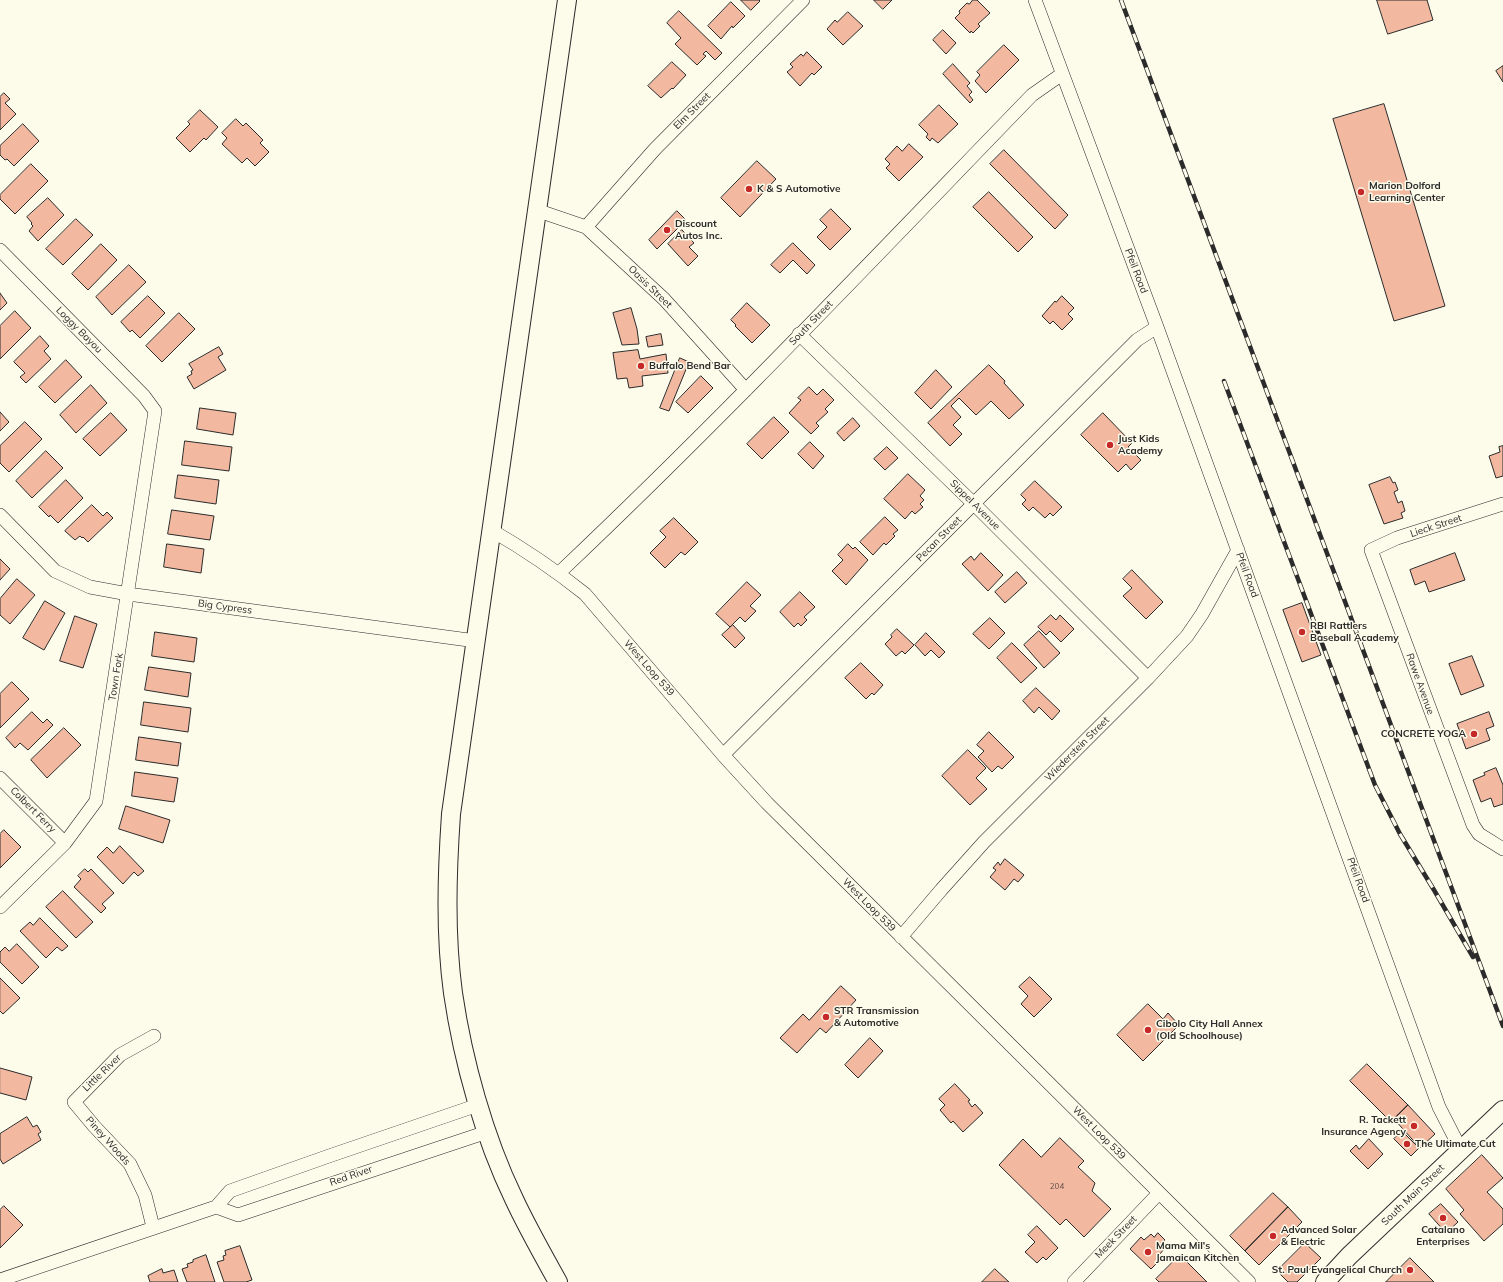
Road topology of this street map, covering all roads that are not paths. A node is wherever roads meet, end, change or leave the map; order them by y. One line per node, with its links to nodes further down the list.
1 (566, 0): 5 (main road)
2 (803, 0): 6 (street, Elm Street)
3 (1035, 0): 4 (street, Pfeil Road)
4 (1062, 74): 8 (street, Pfeil Road); 9 (street, South Street)
5 (536, 210): 6 (street, Oasis Street); 15 (main road)
6 (586, 227): 10 (street, Oasis Street)
7 (0, 250): 11 (street, Loggy Bayou)
8 (1157, 327): 12 (street, Pecan Street); 16 (street, Pfeil Road)
9 (799, 334): 10 (street, South Street); 12 (street, Sippel Avenue)
10 (746, 390): 18 (street, South Street)
11 (155, 411): 19 (street, Town Fork)
12 (974, 504): 21 (street, Sippel Avenue); 22 (street, Pecan Street)
13 (1503, 504): 17 (street, Lieck Street)
14 (0, 515): 19 (street, Big Cypress)
15 (491, 530): 18 (street, West Loop 539); 20 (main road)
16 (1238, 550): 21 (street, Wiederstein Street); 33 (street, Pfeil Road)
17 (1371, 550): 24 (street, Rawe Avenue)
18 (558, 573): 22 (street, West Loop 539)
19 (128, 594): 20 (street, Big Cypress); 25 (street, Town Fork)
20 (476, 641): 30 (main road)
21 (1148, 678): 27 (street, Wiederstein Street)
22 (723, 755): 27 (street, West Loop 539)
23 (0, 778): 25 (street, Colbert Ferry)
24 (1500, 842)
25 (65, 843): 26 (street, Town Fork)
26 (0, 907)
27 (902, 937): 34 (street, West Loop 539)
28 (154, 1036): 29 (street, Little River)
29 (74, 1102): 36 (street, Piney Woods)
30 (478, 1105): 32 (main road); 35 (street)
31 (1503, 1110): 33 (main road, South Main Street)
32 (487, 1132): 35 (street, Red River); 38 (main road)
33 (1461, 1150): 41 (main road, South Main Street)
34 (1159, 1192): 39 (street, Meek Street); 40 (street, West Loop 539)
35 (216, 1207): 36 (street)
36 (153, 1228): 37 (street)
37 (0, 1280)
38 (558, 1282)
39 (1074, 1282)
40 (1249, 1282)
41 (1325, 1282)

